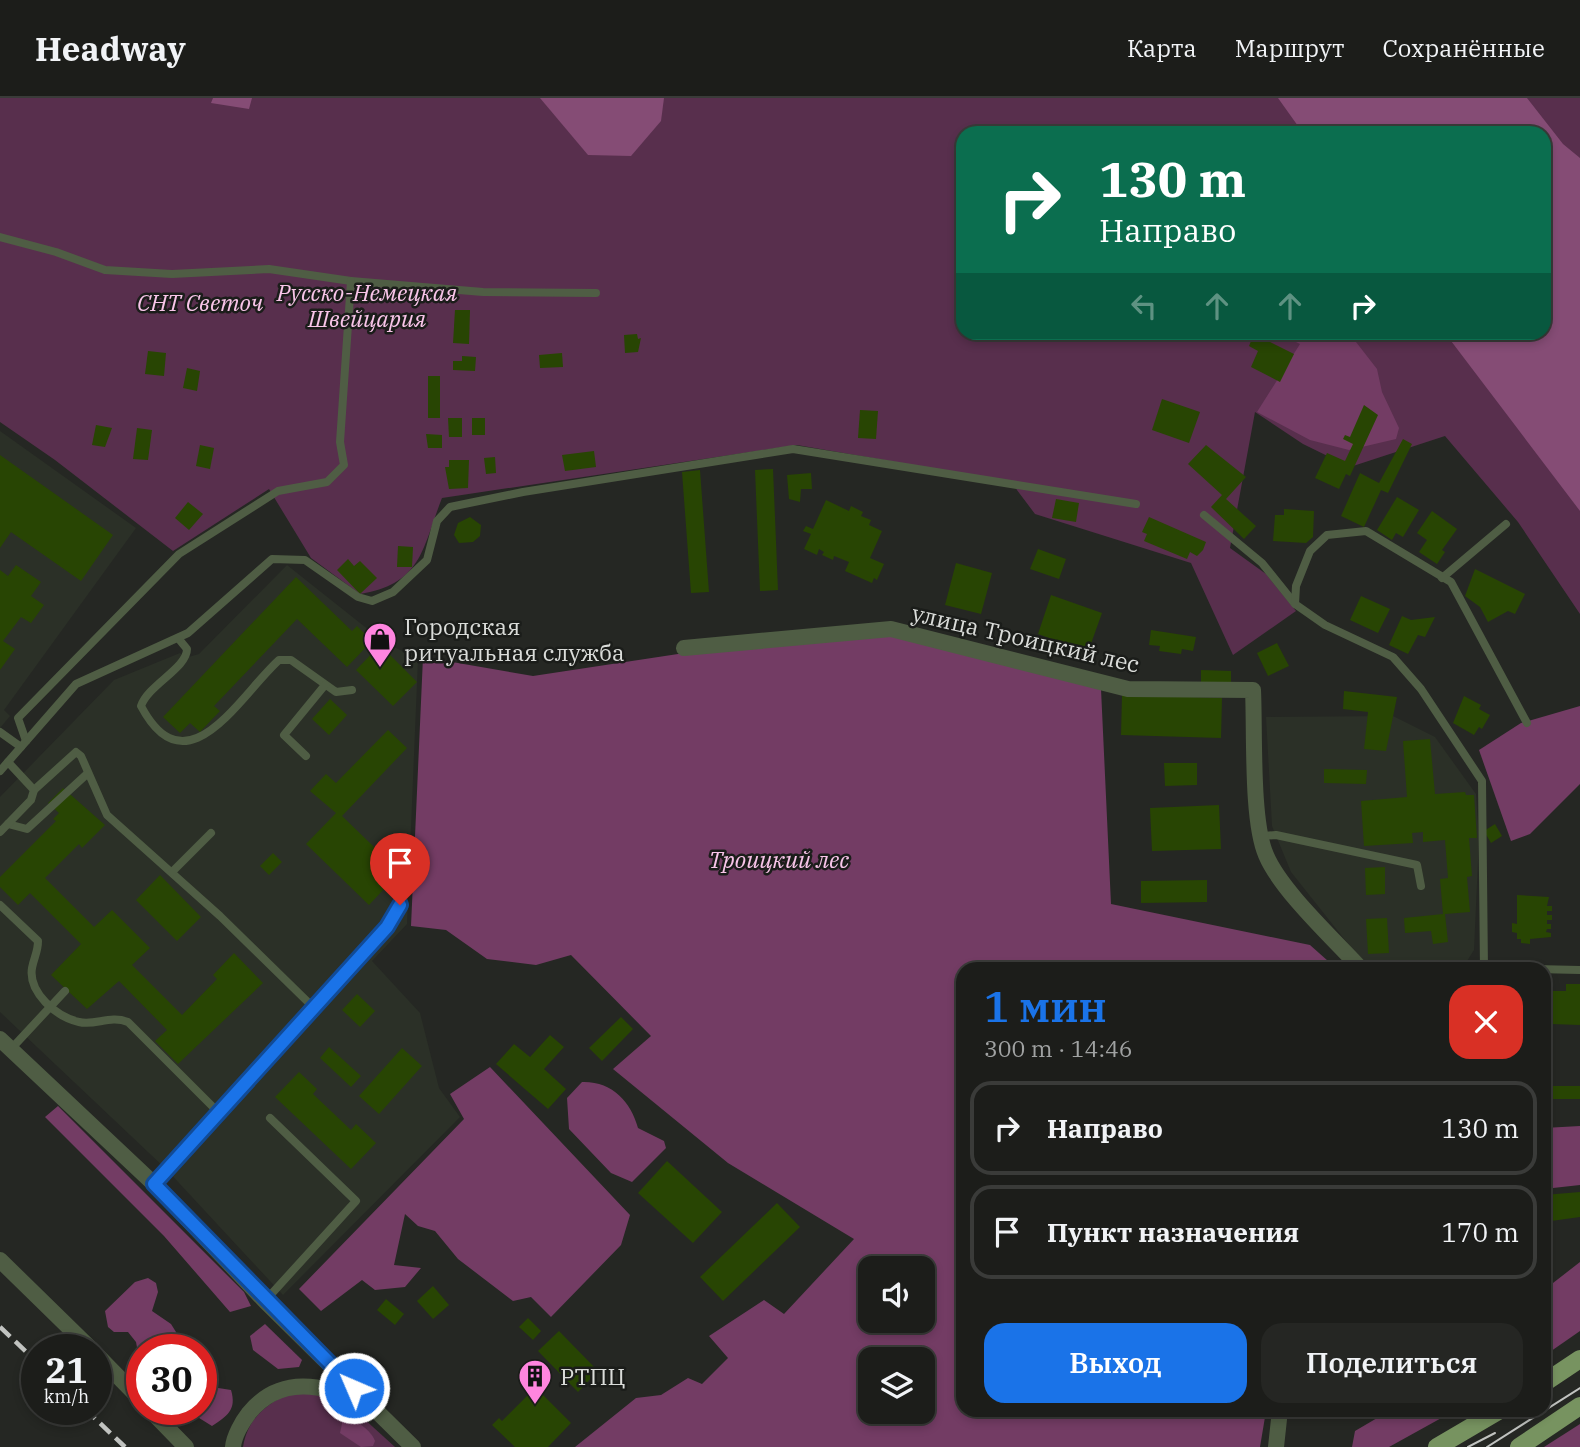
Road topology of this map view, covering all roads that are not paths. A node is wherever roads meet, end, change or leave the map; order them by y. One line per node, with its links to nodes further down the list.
1 (0, 237): 2 (lane)
2 (351, 281): 3 (lane); 15 (lane)
3 (596, 293)
4 (1136, 504): 9 (lane)
5 (1204, 515): 8 (lane)
6 (1506, 524): 7 (lane)
7 (1442, 578): 8 (lane); 13 (lane)
8 (1295, 604): 30 (lane)
9 (178, 638): 11 (lane); 15 (lane)
10 (684, 648): 24 (street, улица Троицкий лес)
11 (325, 685): 12 (lane); 16 (lane)
12 (352, 690)
13 (1527, 723)
14 (0, 732): 15 (lane)
15 (24, 744): 17 (lane)
16 (306, 756)
17 (8, 762): 18 (lane); 20 (lane)
18 (0, 771)
19 (88, 773): 20 (lane); 21 (lane); 25 (lane)
20 (34, 790): 21 (lane)
21 (8, 824): 22 (lane)
22 (0, 832)
23 (211, 833): 25 (lane)
24 (1262, 836): 27 (lane); 29 (street, улица Троицкий лес)
25 (172, 872): 35 (lane)
26 (402, 886): 35 (lane)
27 (1421, 886)
28 (0, 905): 34 (lane)
29 (1356, 962)
30 (1484, 962)
31 (1551, 970): 32 (lane)
32 (1580, 970)
33 (65, 991): 34 (lane)
34 (51, 1006): 36 (lane); 37 (lane)
35 (313, 1007): 37 (lane)
36 (4, 1050): 39 (street)
37 (220, 1114): 39 (lane)
38 (270, 1118): 41 (lane)
39 (154, 1184): 41 (street)
40 (0, 1260): 42 (street)
41 (265, 1301): 47 (street)
42 (76, 1334)
43 (1580, 1359): 45 (main road)
44 (112, 1370): 46 (street)
45 (1551, 1378)
46 (126, 1385)
47 (371, 1406): 53 (street); 54 (street)
48 (1580, 1406): 57 (main road)
49 (1279, 1417): 55 (street)
50 (1488, 1417): 56 (main road)
51 (165, 1425): 52 (street)
52 (186, 1447)
53 (233, 1447)
54 (413, 1447)
55 (1276, 1447)
56 (1437, 1447)
57 (1519, 1447)

